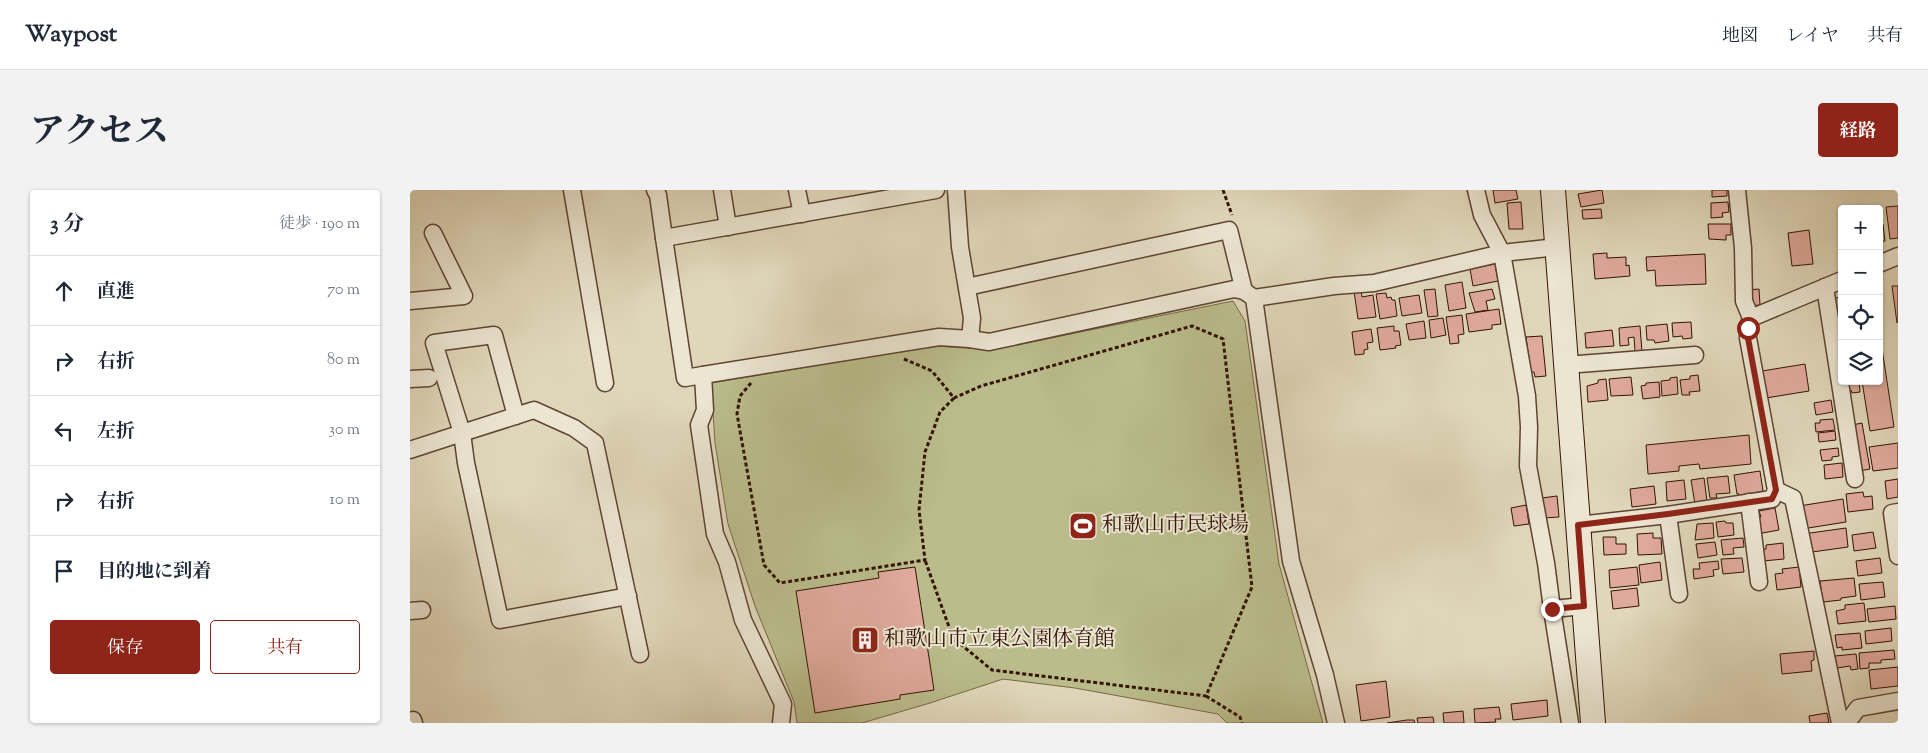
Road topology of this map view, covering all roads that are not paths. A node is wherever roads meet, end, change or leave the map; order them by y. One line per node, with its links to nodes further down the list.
1 (572, 190): 31 (street)
2 (655, 190): 14 (street)
3 (722, 190): 12 (street)
4 (797, 190): 11 (street)
5 (936, 190): 10 (street)
6 (1476, 190): 16 (street)
7 (1553, 190): 15 (street)
8 (1737, 190): 24 (street)
9 (957, 191): 20 (street)
10 (878, 195): 11 (street)
11 (802, 214): 12 (street)
12 (728, 226): 14 (street)
13 (433, 233): 23 (street)
14 (664, 238): 28 (street)
15 (1557, 247): 16 (street); 27 (street)
16 (1502, 253): 22 (street); 46 (street)
17 (1898, 256): 18 (street)
18 (1883, 262)
19 (1838, 282): 21 (street)
20 (967, 287): 22 (street); 25 (street)
21 (1825, 288): 24 (street); 35 (street)
22 (1249, 294): 25 (street); 50 (street)
23 (410, 301)
24 (1752, 318): 36 (street)
25 (970, 338): 28 (street)
26 (1695, 355): 27 (street)
27 (1566, 364): 40 (street)
28 (703, 375): 49 (street)
29 (429, 378): 30 (street)
30 (410, 379)
31 (605, 383)
32 (516, 416): 33 (street); 33 (street); 44 (street)
33 (462, 433): 34 (street); 44 (street)
34 (410, 450)
35 (1855, 479)
36 (1776, 490): 37 (street); 53 (street)
37 (1749, 502): 39 (street); 42 (street)
38 (1898, 512): 41 (street)
39 (1668, 514): 40 (street); 43 (street)
40 (1578, 525): 45 (street)
41 (1898, 556)
42 (1760, 582)
43 (1680, 594)
44 (628, 596): 47 (street)
45 (1584, 606): 46 (street); 52 (street)
46 (1552, 609): 51 (street)
47 (640, 654)
48 (1898, 701): 54 (street)
49 (781, 723)
50 (1336, 723)
51 (1570, 723)
52 (1593, 723)
53 (1840, 723)
54 (1847, 723)

